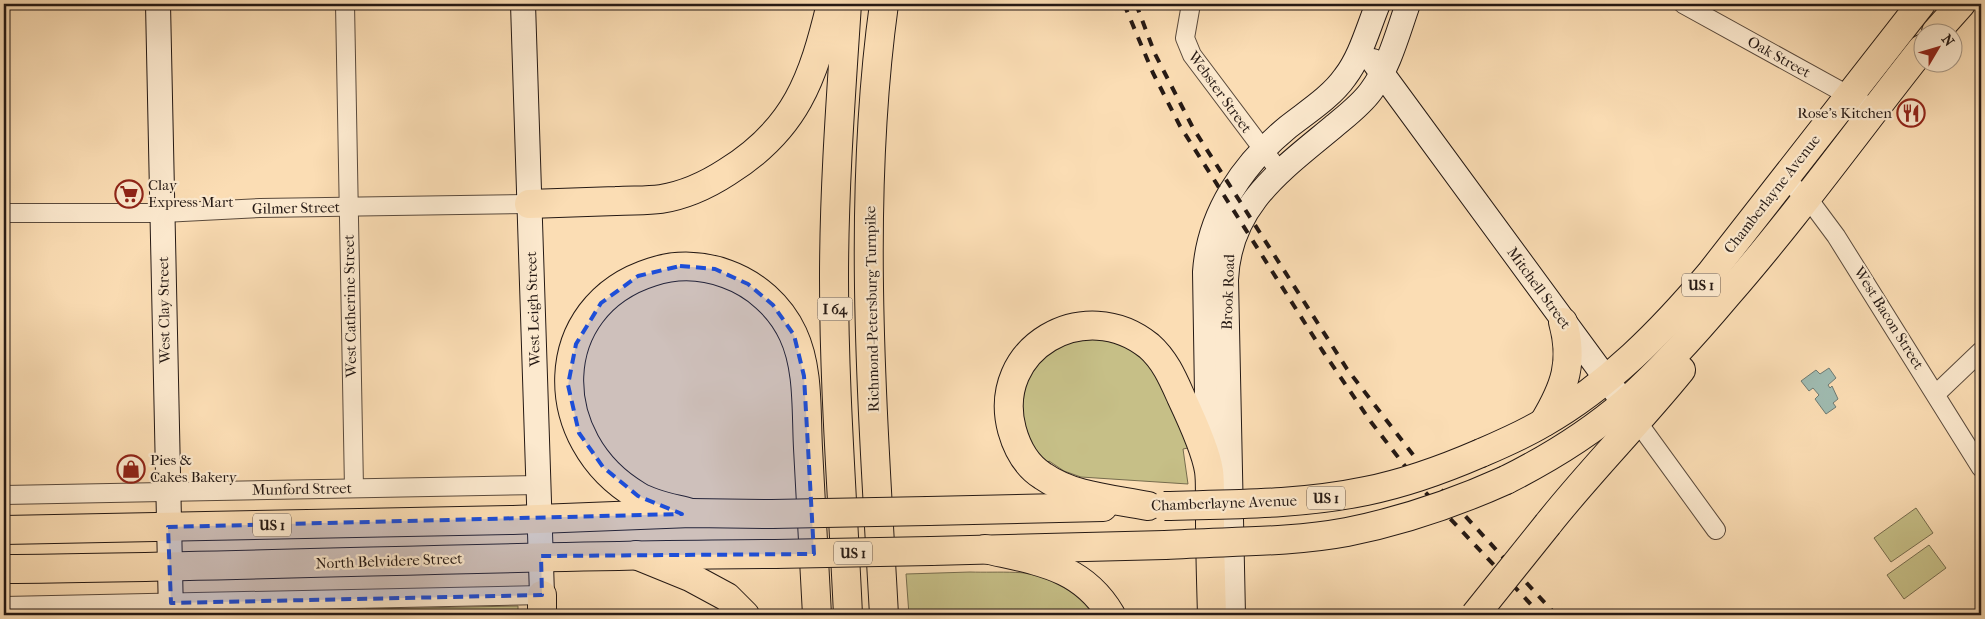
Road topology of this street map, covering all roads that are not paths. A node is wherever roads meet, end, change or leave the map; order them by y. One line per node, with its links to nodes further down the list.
1 (158, 4): 25 (main road, West Clay Street)
2 (345, 4): 24 (street, West Catherine Street)
3 (523, 4): 23 (main road, West Leigh Street)
4 (831, 4): 23 (main road)
5 (847, 4): 57 (main road, I 64)
6 (884, 4): 58 (main road, Richmond-Petersburg Turnpike / I 64)
7 (1191, 4): 19 (street, Webster Street)
8 (1378, 4): 14 (main road, Brook Road)
9 (1408, 4): 16 (main road, Brook Road)
10 (1683, 4): 17 (street, Oak Street)
11 (1921, 4): 17 (main road, Chamberlayne Avenue / US 1)
12 (1961, 4): 13 (main road)
13 (1945, 22)
14 (1362, 46): 16 (main road, Mitchell Street); 19 (main road, Brook Road)
15 (1912, 62): 18 (main road, Chamberlayne Avenue)
16 (1381, 73): 20 (main road, Brook Road); 27 (main road, Mitchell Street)
17 (1848, 95): 18 (street, Oak Street); 21 (main road, Chamberlayne Avenue / US 1)
18 (1875, 110): 22 (main road, Chamberlayne Avenue)
19 (1264, 151): 20 (street, Webster Street); 34 (main road, Brook Road)
20 (1280, 172): 61 (main road, Brook Road)
21 (1783, 179): 22 (street, West Bacon Street); 29 (main road, Chamberlayne Avenue / US 1)
22 (1807, 197): 30 (street, West Bacon Street); 31 (main road, Chamberlayne Avenue)
23 (529, 204): 24 (street, Gilmer Street); 35 (main road, West Leigh Street)
24 (348, 207): 25 (street, Gilmer Street); 36 (street, West Catherine Street)
25 (163, 213): 26 (street, Gilmer Street); 37 (main road, West Clay Street)
26 (4, 214)
27 (1563, 322): 29 (main road, Mitchell Street); 32 (main road)
28 (1981, 351): 30 (street)
29 (1606, 380): 31 (main road, Mitchell Street); 32 (main road, Chamberlayne Avenue / US 1)
30 (1936, 394): 33 (street, West Bacon Street)
31 (1631, 412): 44 (street, Mitchell Street); 45 (main road, Chamberlayne Avenue / US 1, bridge); 62 (main road, Chamberlayne Avenue, bridge)
32 (1543, 423): 39 (main road, Chamberlayne Avenue / US 1, bridge)
33 (1981, 468)
34 (1209, 470): 39 (main road); 60 (main road, Brook Road)
35 (540, 485): 36 (street, Munford Street); 41 (main road, West Leigh Street)
36 (354, 488): 37 (street, Munford Street)
37 (168, 493): 38 (street, Munford Street); 42 (main road, West Clay Street)
38 (4, 495)
39 (1156, 506): 40 (main road, Chamberlayne Avenue / US 1, bridge)
40 (690, 513): 41 (main road, US 1); 56 (main road)
41 (541, 520): 42 (main road, US 1); 48 (main road, West Leigh Street)
42 (168, 527): 43 (main road, US 1); 49 (main road, West Clay Street)
43 (4, 530)
44 (1716, 530)
45 (985, 549): 46 (main road, Chamberlayne Avenue / US 1, bridge); 59 (main road)
46 (775, 554): 47 (main road, North Belvidere Street / US 1)
47 (636, 555): 48 (main road, North Belvidere Street / US 1); 55 (main road)
48 (541, 556): 49 (main road, North Belvidere Street / US 1); 51 (main road, West Leigh Street)
49 (170, 568): 50 (main road, North Belvidere Street / US 1); 54 (main road, West Clay Street)
50 (4, 570)
51 (542, 605): 53 (street)
52 (4, 606): 54 (street)
53 (355, 607): 54 (street)
54 (171, 609)
55 (745, 615)
56 (817, 615)
57 (848, 615)
58 (884, 615)
59 (1111, 615)
60 (1212, 615)
61 (1233, 615)
62 (1475, 615)

